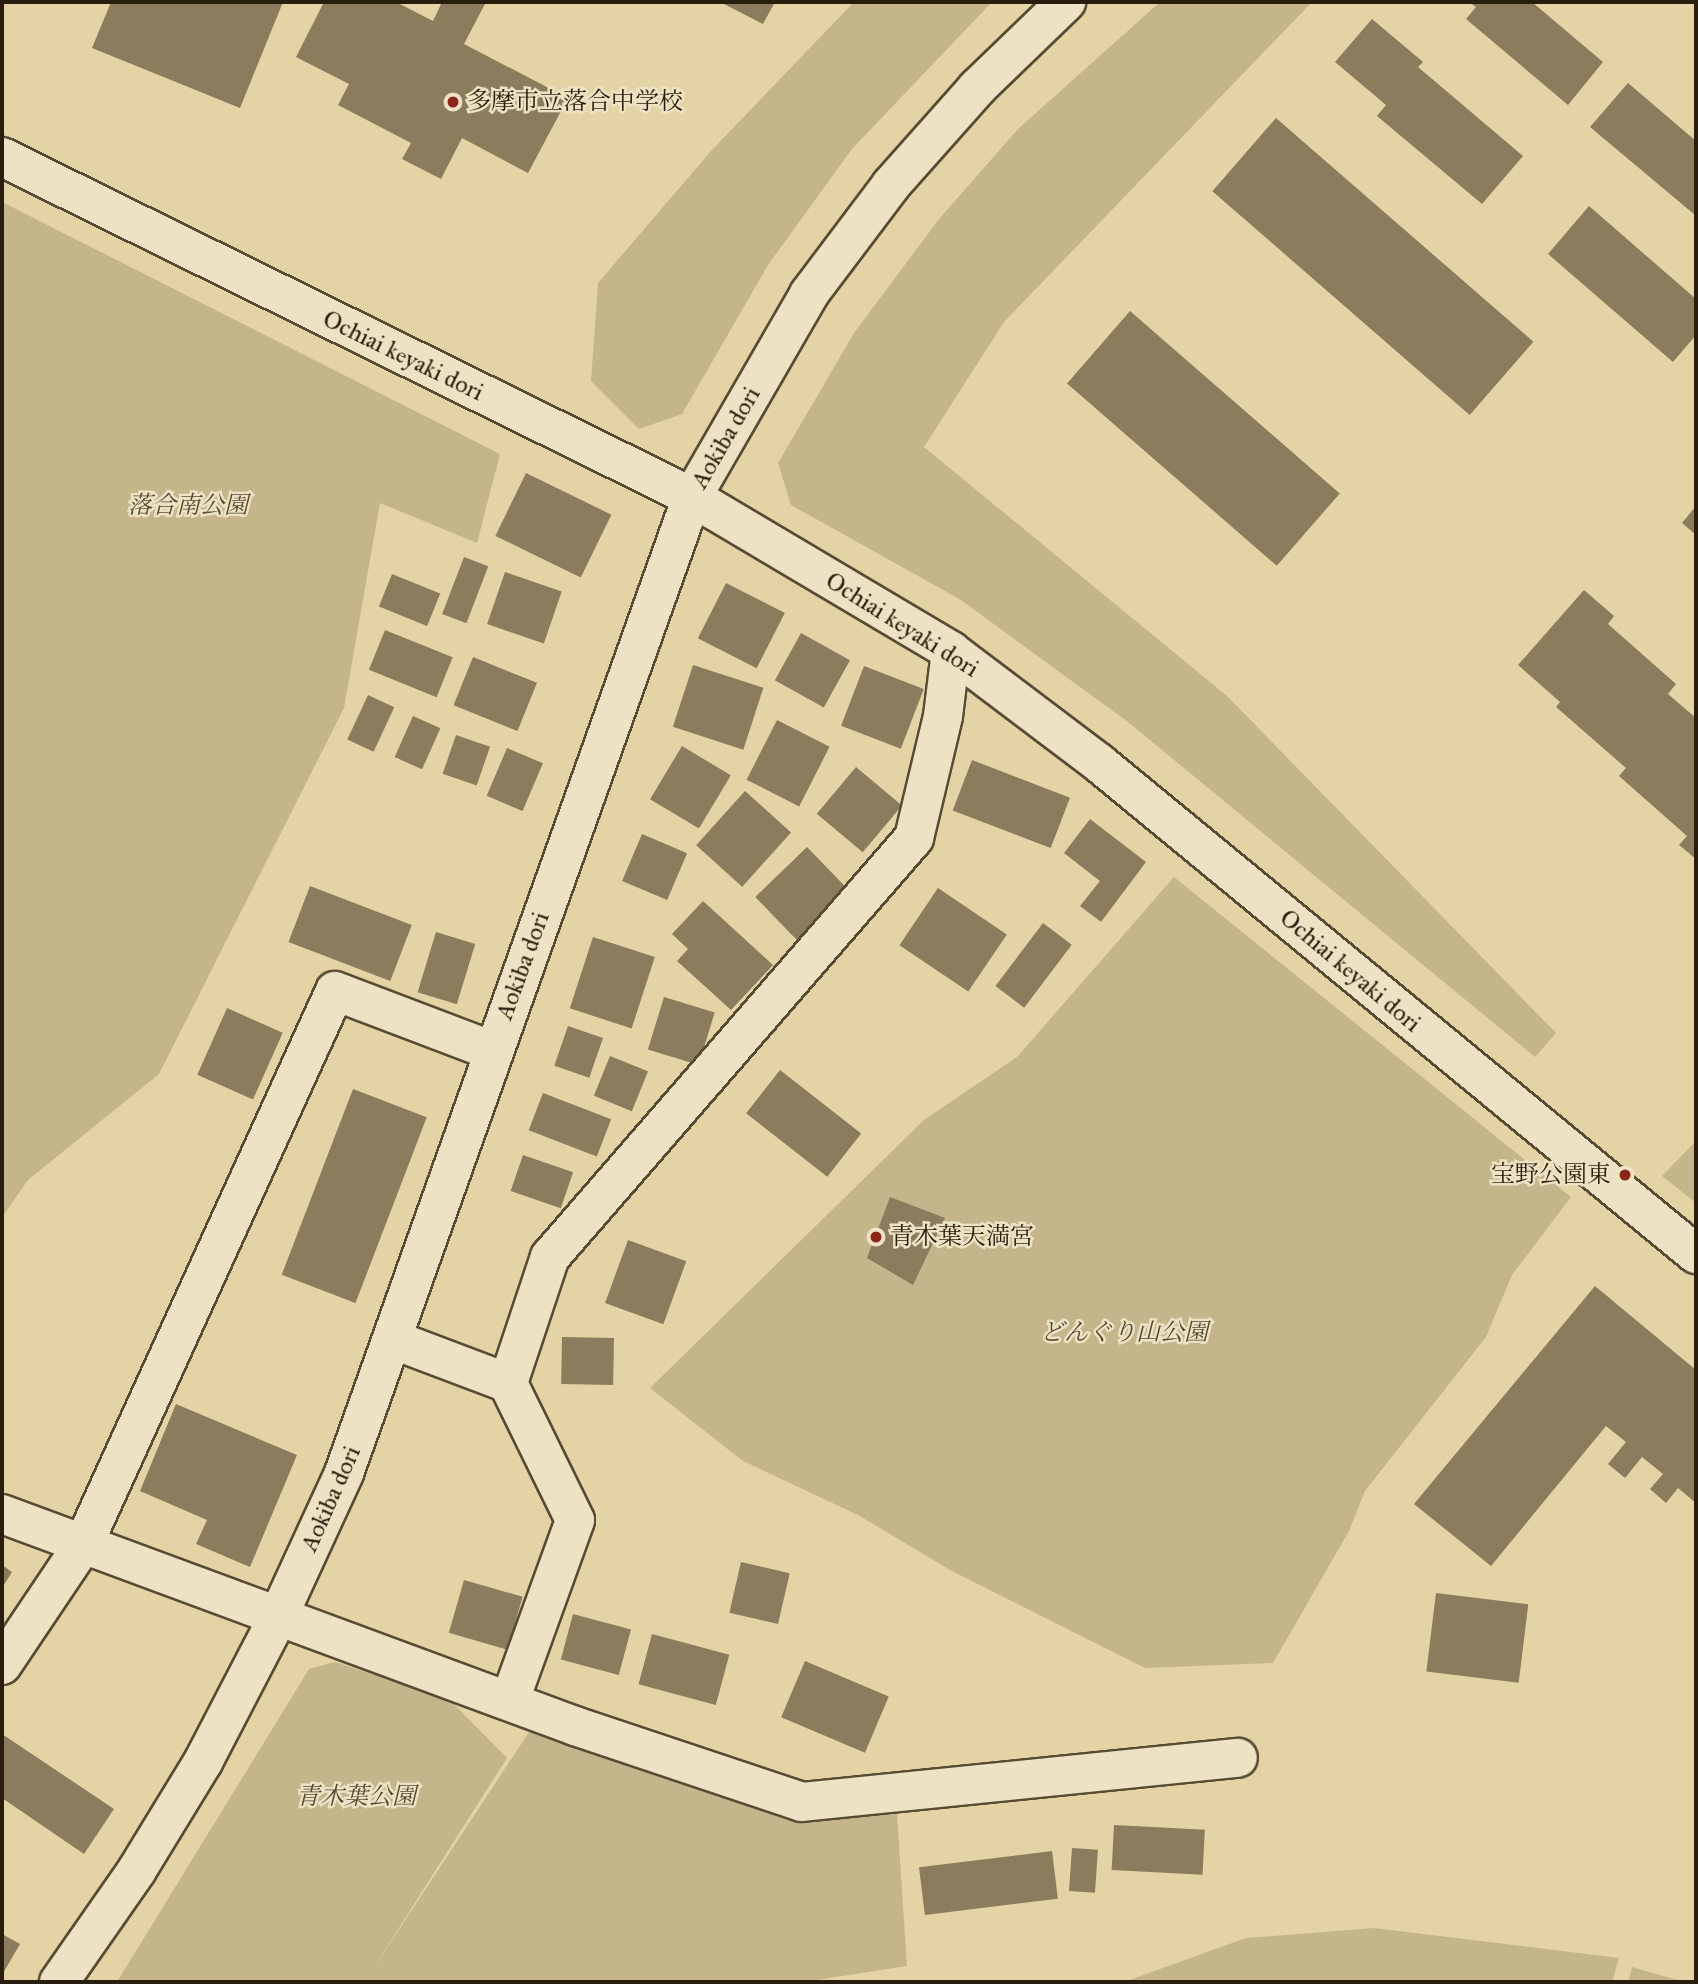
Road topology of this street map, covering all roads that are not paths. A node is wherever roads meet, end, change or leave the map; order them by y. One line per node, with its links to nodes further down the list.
1 (1066, 2): 3 (street, Aokiba dori)
2 (2, 157): 3 (street, Ochiai keyaki dori)
3 (692, 497): 4 (street, Ochiai keyaki dori); 5 (street, Aokiba dori)
4 (951, 651): 6 (street, Ochiai keyaki dori); 8 (street)
5 (493, 1051): 7 (street, Aokiba dori); 10 (street)
6 (1696, 1254)
7 (394, 1340): 8 (street); 11 (street, Aokiba dori)
8 (508, 1384): 13 (street)
9 (2, 1514): 10 (street)
10 (84, 1543): 11 (street); 12 (street)
11 (277, 1619): 13 (street); 15 (street, Aokiba dori)
12 (2, 1665)
13 (510, 1700): 14 (street)
14 (1238, 1758)
15 (59, 1982)

